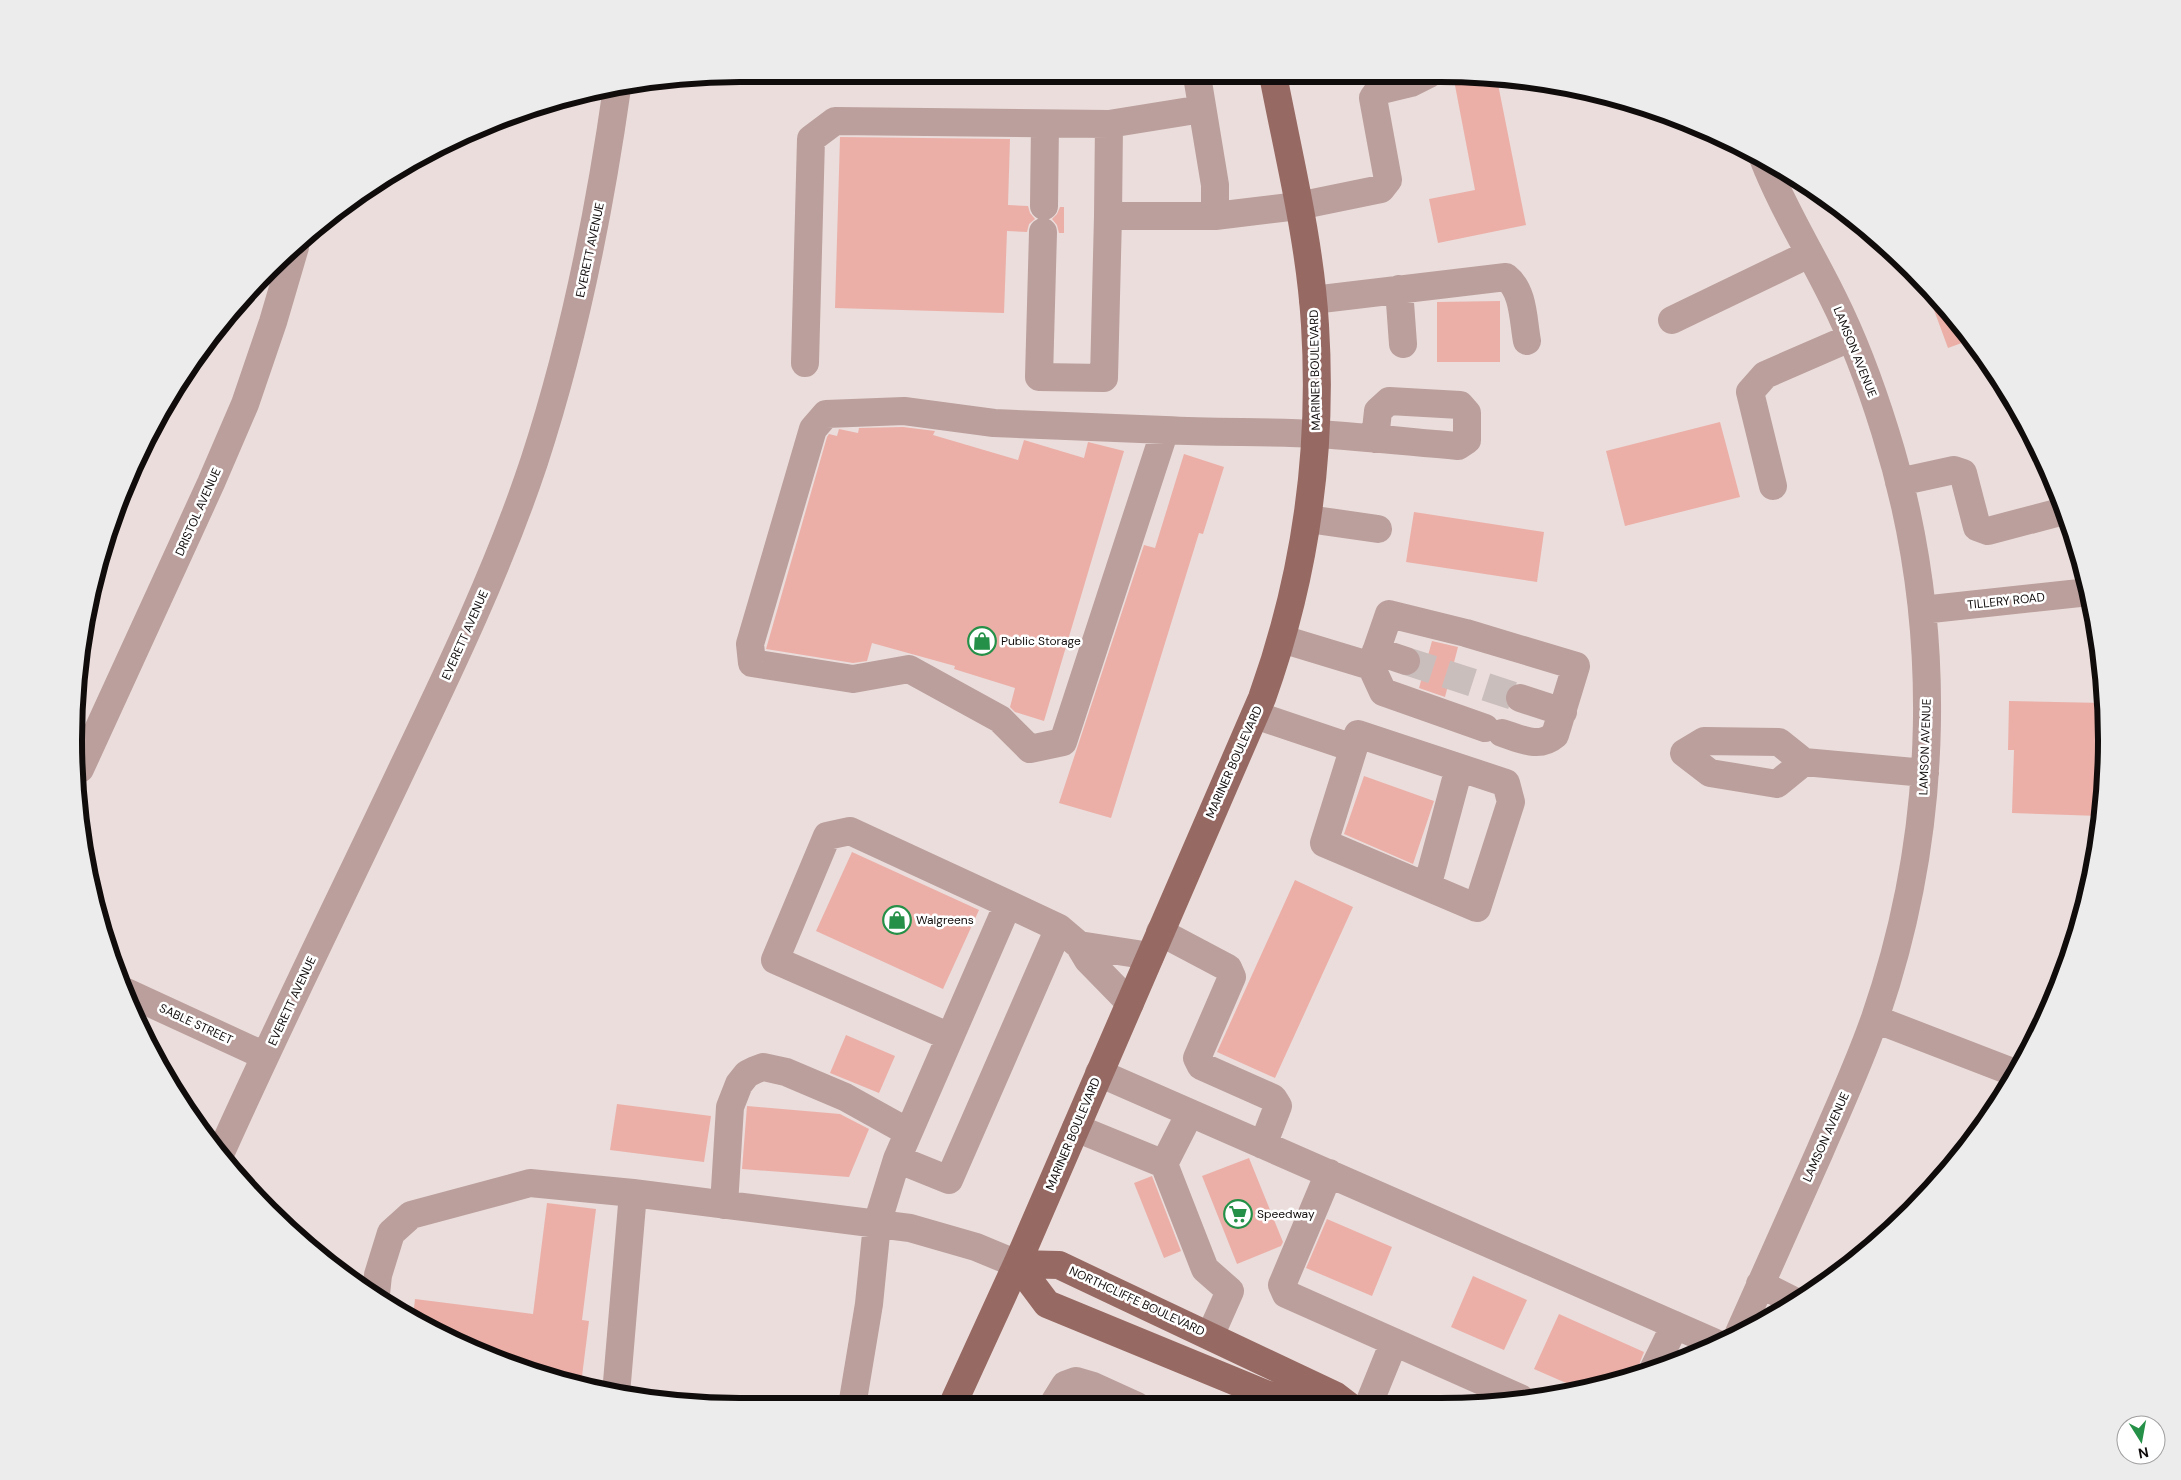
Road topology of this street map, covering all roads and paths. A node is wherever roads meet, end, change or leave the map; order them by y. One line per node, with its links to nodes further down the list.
1 (1198, 82): 5 (street)
2 (1274, 82): 9 (main road, MARINER BOULEVARD)
3 (1413, 82): 9 (street)
4 (616, 94): 50 (street, EVERETT AVENUE)
5 (1202, 110): 7 (street); 11 (street)
6 (1045, 124): 7 (street); 10 (street); 20 (street)
7 (1109, 124): 10 (street)
8 (1768, 170): 12 (street, LAMSON AVENUE)
9 (1298, 206): 11 (street); 15 (main road, MARINER BOULEVARD)
10 (1108, 216): 11 (street)
11 (1215, 216)
12 (1809, 254): 16 (street); 17 (street, LAMSON AVENUE)
13 (292, 259): 38 (street, DRISTOL AVENUE)
14 (1399, 289): 15 (street); 18 (street); 19 (street)
15 (1313, 300): 22 (main road, MARINER BOULEVARD)
16 (1672, 320)
17 (1850, 338): 24 (street, LAMSON AVENUE); 25 (street)
18 (1527, 341)
19 (1403, 344)
20 (805, 363)
21 (1165, 430): 21 (street); 22 (street)
22 (1316, 434): 23 (street); 27 (main road, MARINER BOULEVARD)
23 (1375, 439)
24 (1899, 482): 26 (street); 30 (street, LAMSON AVENUE)
25 (1773, 486)
26 (2057, 512)
27 (1308, 519): 28 (street); 31 (main road, MARINER BOULEVARD)
28 (1378, 529)
29 (2081, 593): 30 (street, TILLERY ROAD)
30 (1922, 610): 41 (street, LAMSON AVENUE)
31 (1282, 639): 32 (street); 36 (main road, MARINER BOULEVARD)
32 (1374, 659): 33 (street); 35 (street); 35 (street)
33 (1406, 661)
34 (1520, 698): 35 (street)
35 (1563, 712)
36 (1255, 715): 37 (street); 45 (main road, MARINER BOULEVARD)
37 (1354, 748): 40 (street); 42 (street)
38 (83, 762)
39 (1804, 762): 41 (street)
40 (1459, 768): 42 (street); 42 (street)
41 (1925, 773): 48 (street, LAMSON AVENUE)
42 (1427, 887)
43 (1008, 904): 44 (street); 49 (street); 49 (street)
44 (1069, 936): 45 (street); 47 (street); 58 (street)
45 (1155, 944): 47 (main road, MARINER BOULEVARD); 56 (street)
46 (135, 996): 50 (street, SABLE STREET)
47 (1130, 1003): 52 (main road, MARINER BOULEVARD)
48 (1874, 1020): 51 (street); 65 (street, LAMSON AVENUE)
49 (950, 1037): 55 (street)
50 (265, 1056): 57 (street, EVERETT AVENUE)
51 (2009, 1071)
52 (1099, 1073): 53 (street); 54 (main road, MARINER BOULEVARD)
53 (1190, 1113): 56 (street); 59 (street)
54 (1076, 1128): 59 (street); 64 (main road, MARINER BOULEVARD)
55 (908, 1132): 58 (street); 62 (street)
56 (1263, 1145): 60 (street)
57 (224, 1147)
58 (897, 1159): 63 (street)
59 (1164, 1164): 70 (street)
60 (1329, 1174): 69 (street); 72 (street)
61 (633, 1193): 62 (street); 66 (street); 74 (street)
62 (724, 1205): 63 (street)
63 (877, 1224): 64 (street); 76 (street)
64 (1017, 1264): 70 (main road, NORTHCLIFFE BOULEVARD); 77 (main road, MARINER BOULEVARD); 80 (main road)
65 (1760, 1284): 67 (street); 68 (street, LAMSON AVENUE)
66 (377, 1288)
67 (1788, 1298)
68 (1743, 1324)
69 (1675, 1325): 71 (street); 73 (street)
70 (1210, 1336): 81 (main road, NORTHCLIFFE BOULEVARD)
71 (1709, 1340)
72 (1394, 1342): 75 (street); 82 (street)
73 (1657, 1361)
74 (617, 1386)
75 (1510, 1394)
76 (853, 1398)
77 (956, 1398)
78 (1057, 1398): 79 (street)
79 (1120, 1398)
80 (1276, 1398)
81 (1339, 1398)
82 (1371, 1398)

